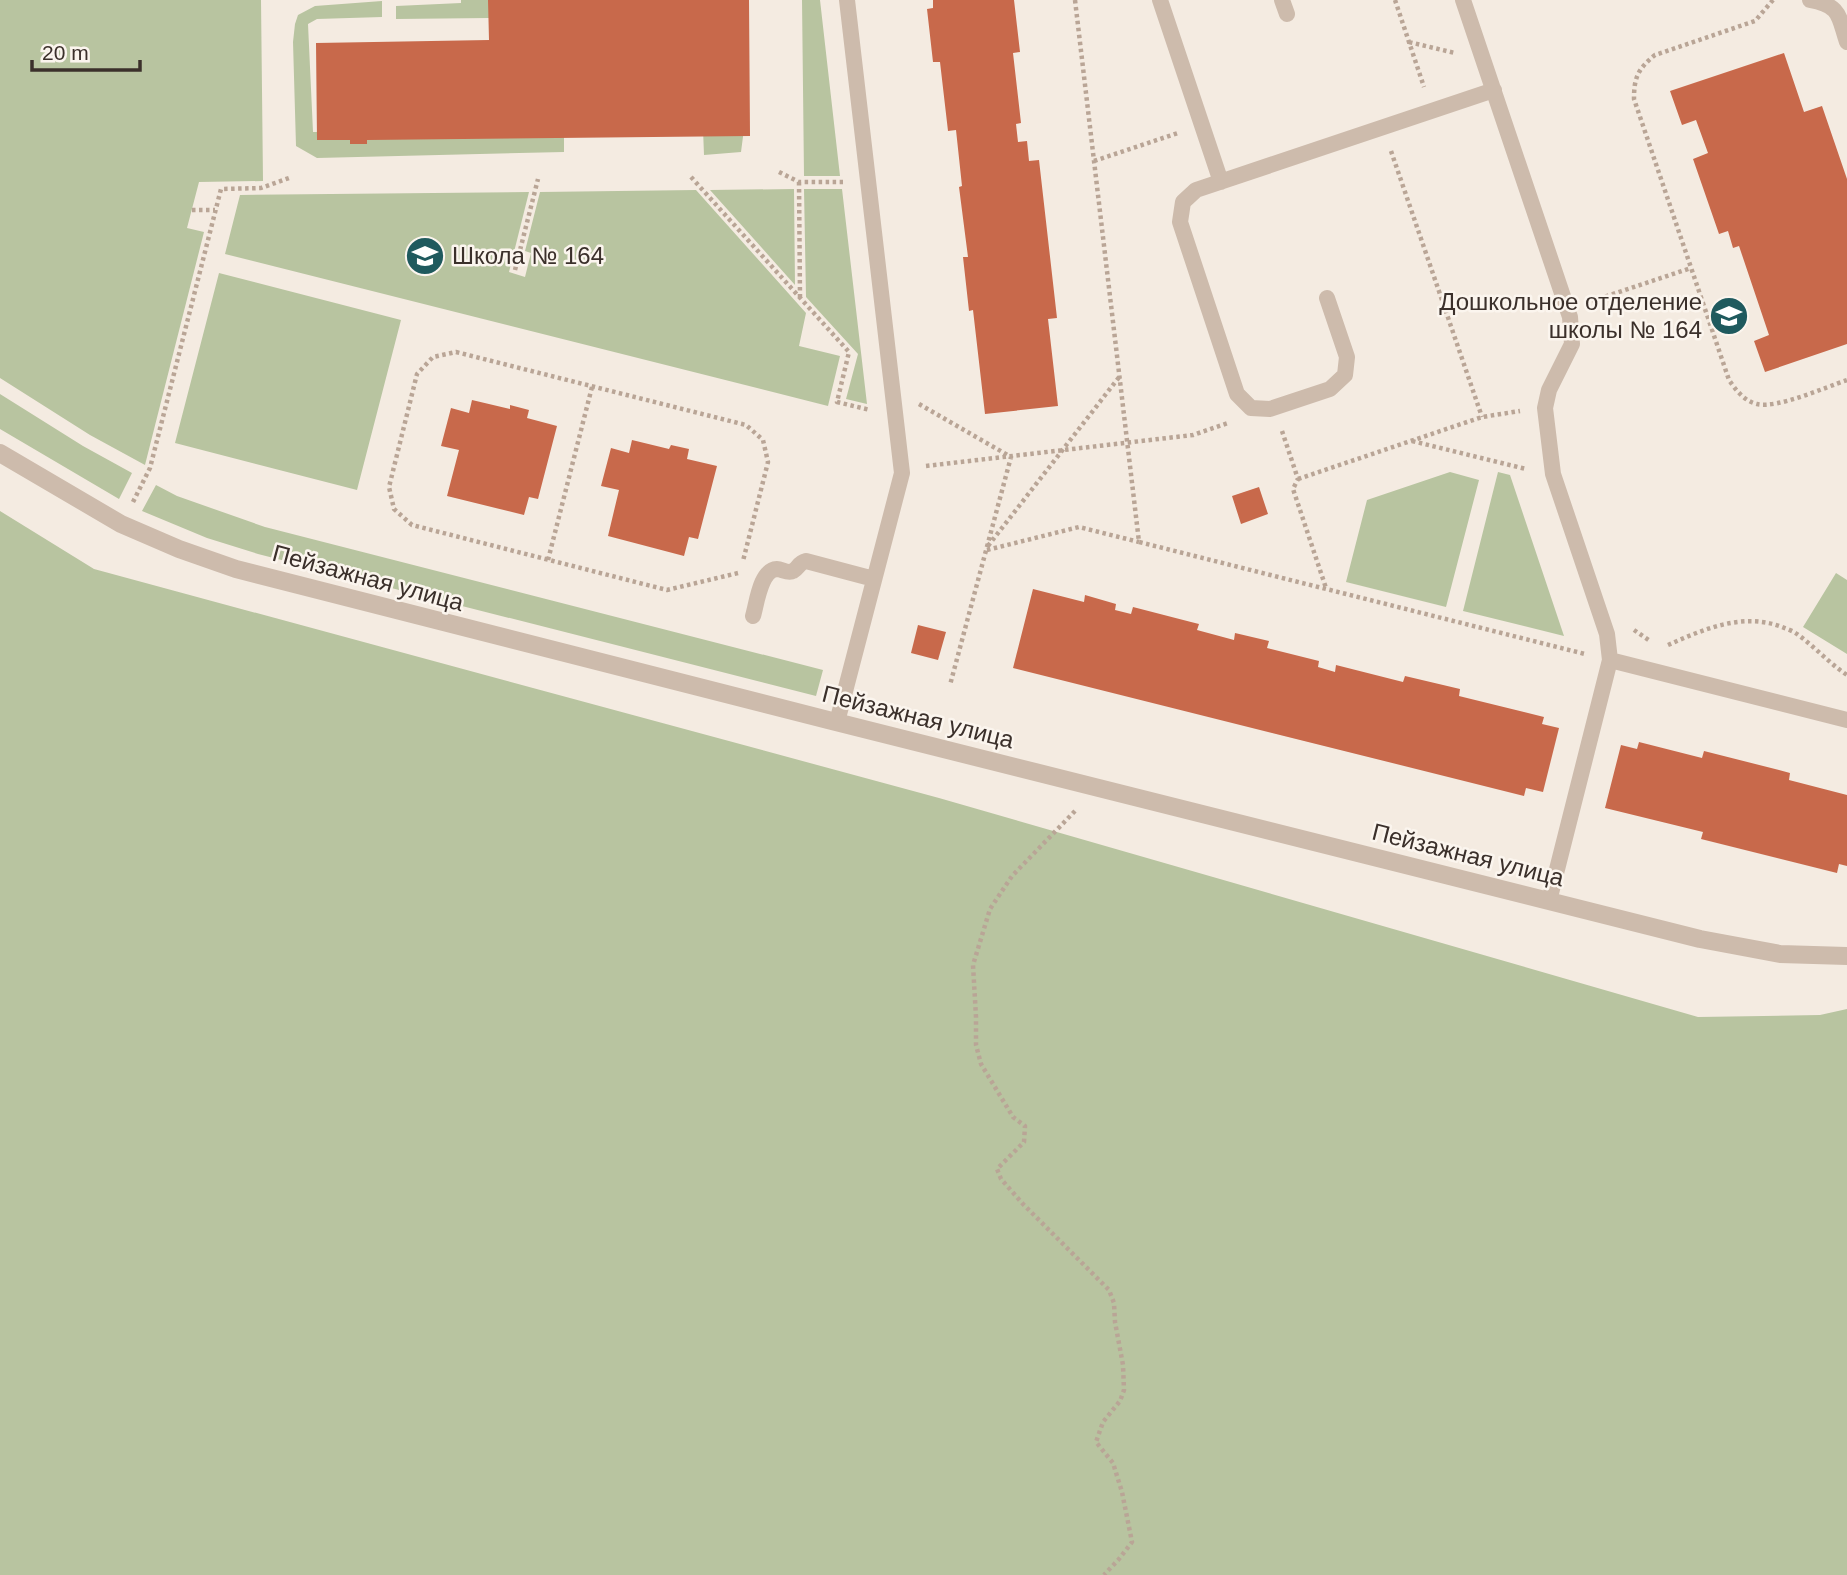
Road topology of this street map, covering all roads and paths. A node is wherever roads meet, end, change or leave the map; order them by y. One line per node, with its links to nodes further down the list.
1 (847, 0): 48 (lane)
2 (1160, 0): 12 (lane)
3 (1395, 0): 7 (path)
4 (1463, 0): 10 (lane)
5 (1773, 0): 24 (path)
6 (1810, 0): 8 (lane)
7 (1409, 42): 9 (path); 11 (path)
8 (1847, 42)
9 (1459, 54)
10 (1494, 90): 11 (lane); 52 (lane)
11 (1432, 111): 13 (lane)
12 (1202, 125): 14 (path); 20 (lane)
13 (1383, 127): 20 (lane); 36 (path)
14 (1094, 161)
15 (779, 172): 21 (path)
16 (691, 177): 27 (path)
17 (289, 178): 23 (path)
18 (538, 179): 25 (path)
19 (847, 182): 21 (path)
20 (1221, 182): 33 (lane)
21 (799, 183): 27 (path)
22 (192, 210): 23 (path)
23 (216, 210): 44 (path)
24 (1691, 268): 28 (path); 30 (path)
25 (515, 270)
26 (1327, 298): 33 (lane)
27 (800, 299): 35 (path)
28 (1592, 302)
29 (1120, 376): 38 (path)
30 (1847, 380)
31 (593, 387): 47 (path); 47 (path); 47 (path)
32 (918, 403): 40 (path)
33 (1272, 409): 38 (path); 43 (path)
34 (1525, 410): 36 (path)
35 (874, 411)
36 (1482, 417): 37 (path)
37 (1411, 441): 42 (path); 43 (path)
38 (1062, 450): 40 (path); 46 (path)
39 (0, 453): 56 (street, Пейзажная улица)
40 (1011, 457): 41 (path); 46 (path)
41 (925, 466)
42 (1532, 471)
43 (1298, 479): 49 (path)
44 (131, 506)
45 (1139, 542): 46 (path)
46 (986, 550): 54 (path)
47 (548, 560)
48 (874, 579): 50 (lane); 56 (lane)
49 (1326, 589)
50 (754, 617)
51 (1668, 645): 53 (path)
52 (1610, 660): 55 (lane); 58 (lane)
53 (1847, 675)
54 (950, 685)
55 (1847, 720)
56 (838, 723): 58 (street, Пейзажная улица)
57 (1078, 807): 60 (path)
58 (1549, 901): 59 (street, Пейзажная улица)
59 (1847, 956)
60 (1104, 1575)

